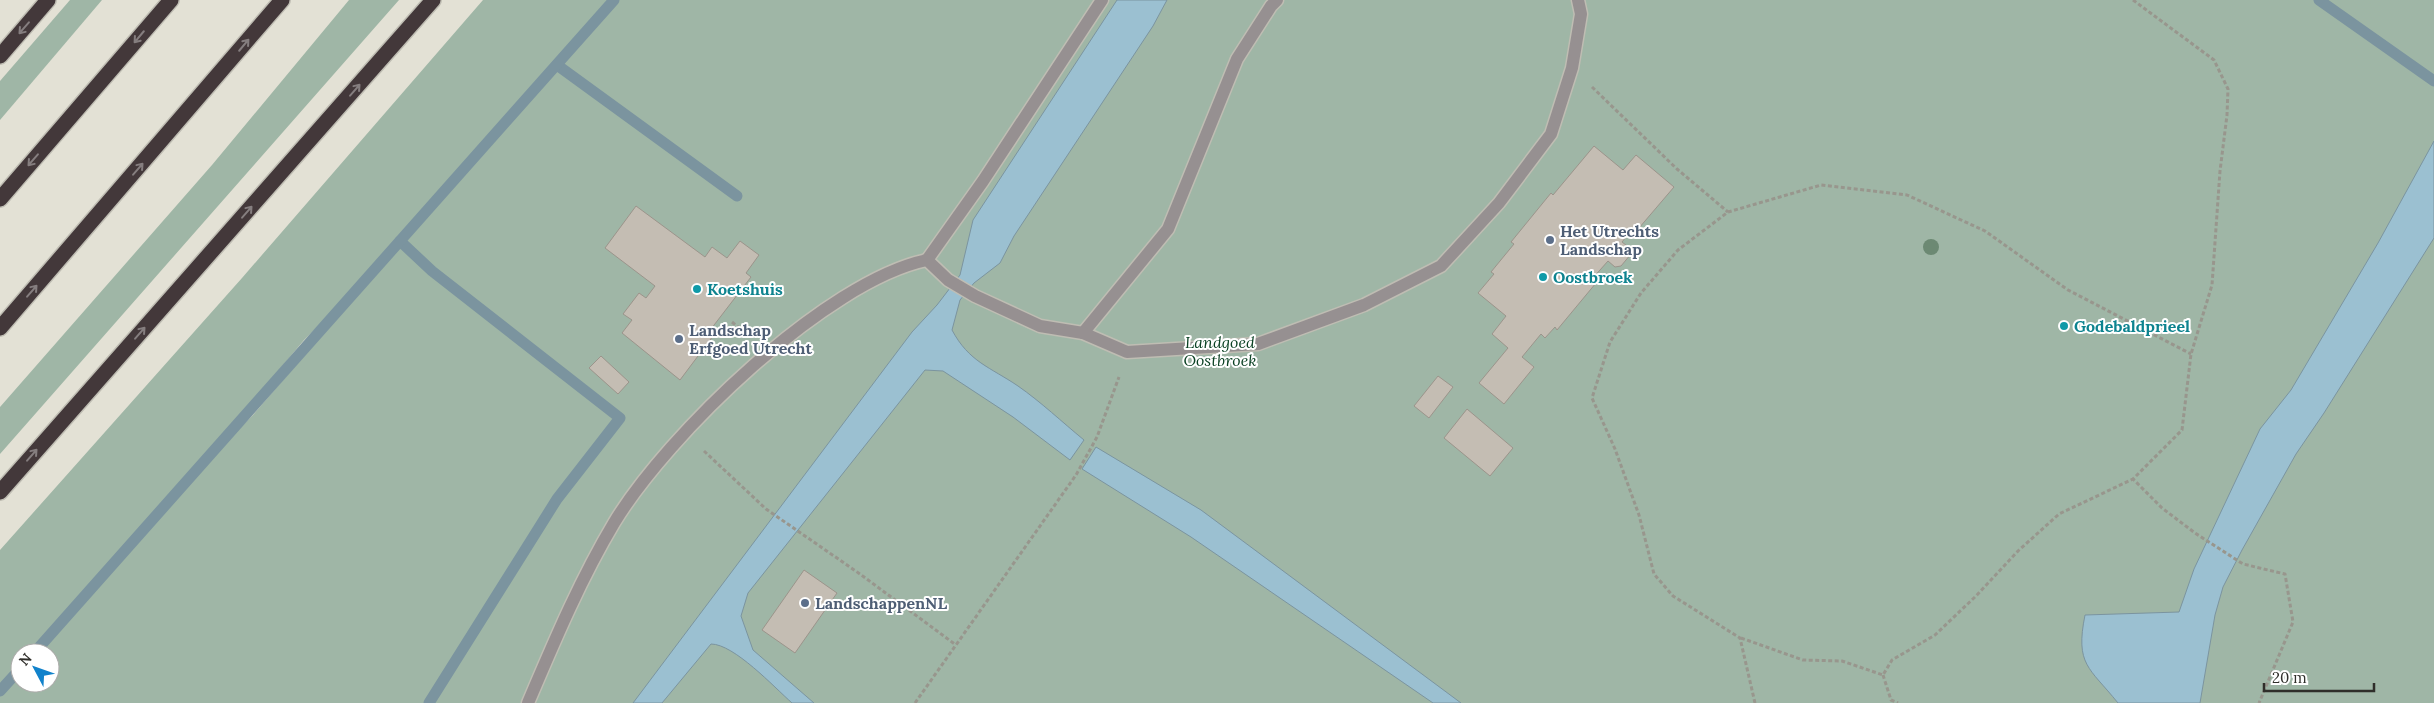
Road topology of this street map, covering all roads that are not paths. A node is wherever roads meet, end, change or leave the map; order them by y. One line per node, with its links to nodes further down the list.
1 (48, 0): 8 (highway, one-way to 8)
2 (171, 0): 9 (highway, one-way to 9)
3 (282, 0): 11 (highway, one-way to 3)
4 (433, 0): 13 (highway, one-way to 4)
5 (1102, 0): 10 (lane)
6 (1277, 0): 12 (lane)
7 (1578, 0): 12 (lane)
8 (0, 56)
9 (0, 199)
10 (927, 260): 12 (lane); 14 (lane)
11 (0, 328)
12 (1084, 333)
13 (0, 492)
14 (528, 703)

